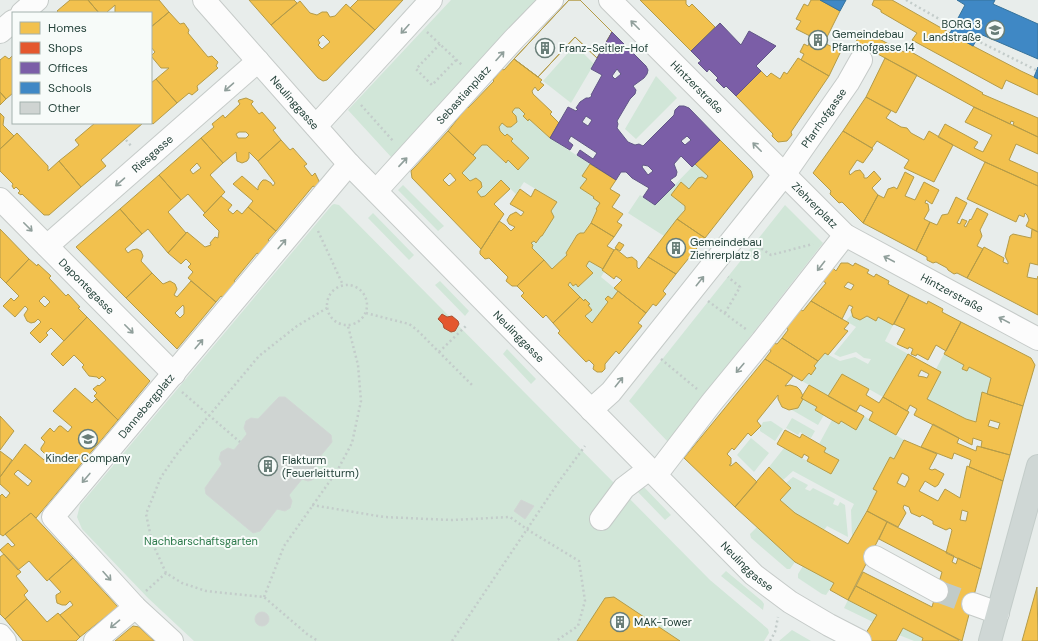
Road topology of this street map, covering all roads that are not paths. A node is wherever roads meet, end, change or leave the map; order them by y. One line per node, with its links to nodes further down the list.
1 (37, 0): 6 (street)
2 (204, 0): 10 (street, Neulinggasse)
3 (431, 0): 11 (street, one-way to 11)
4 (552, 0): 14 (street, Sebastianplatz, one-way to 4)
5 (610, 0): 13 (street, Hintzerstraße, one-way to 5)
6 (23, 12)
7 (12, 22): 8 (street)
8 (0, 32)
9 (861, 60): 13 (street, Pfarrhofgasse)
10 (258, 61): 11 (street, Neulinggasse); 17 (street, Riesgasse, one-way to 17)
11 (316, 126): 12 (street, Neulinggasse)
12 (349, 164): 14 (street, Neulinggasse); 19 (street, Dannebergplatz, one-way to 12)
13 (784, 174): 16 (street, Ziehrerplatz); 20 (street, Ziehrerplatz, one-way to 13)
14 (376, 191): 20 (street, Neulinggasse)
15 (0, 199): 17 (street, Dapontegasse, one-way to 17)
16 (845, 235): 18 (street, Hintzerstraße, one-way to 16); 22 (street, Ziehrerplatz, one-way to 22)
17 (47, 246): 19 (street, Dapontegasse, one-way to 19)
18 (1038, 339)
19 (177, 383): 26 (street, Dannebergplatz, one-way to 26)
20 (591, 410): 22 (street, Neulinggasse)
21 (1038, 466): 28 (main road)
22 (652, 472): 23 (street, Ziehrerplatz); 33 (street, Neulinggasse)
23 (601, 519)
24 (875, 557): 25 (street)
25 (937, 590)
26 (140, 600): 31 (street, one-way to 31); 32 (street, Dannebergplatz)
27 (972, 604): 28 (street)
28 (998, 613): 34 (main road)
29 (0, 635): 30 (street)
30 (5, 641)
31 (95, 641)
32 (172, 641)
33 (860, 641)
34 (990, 641)

